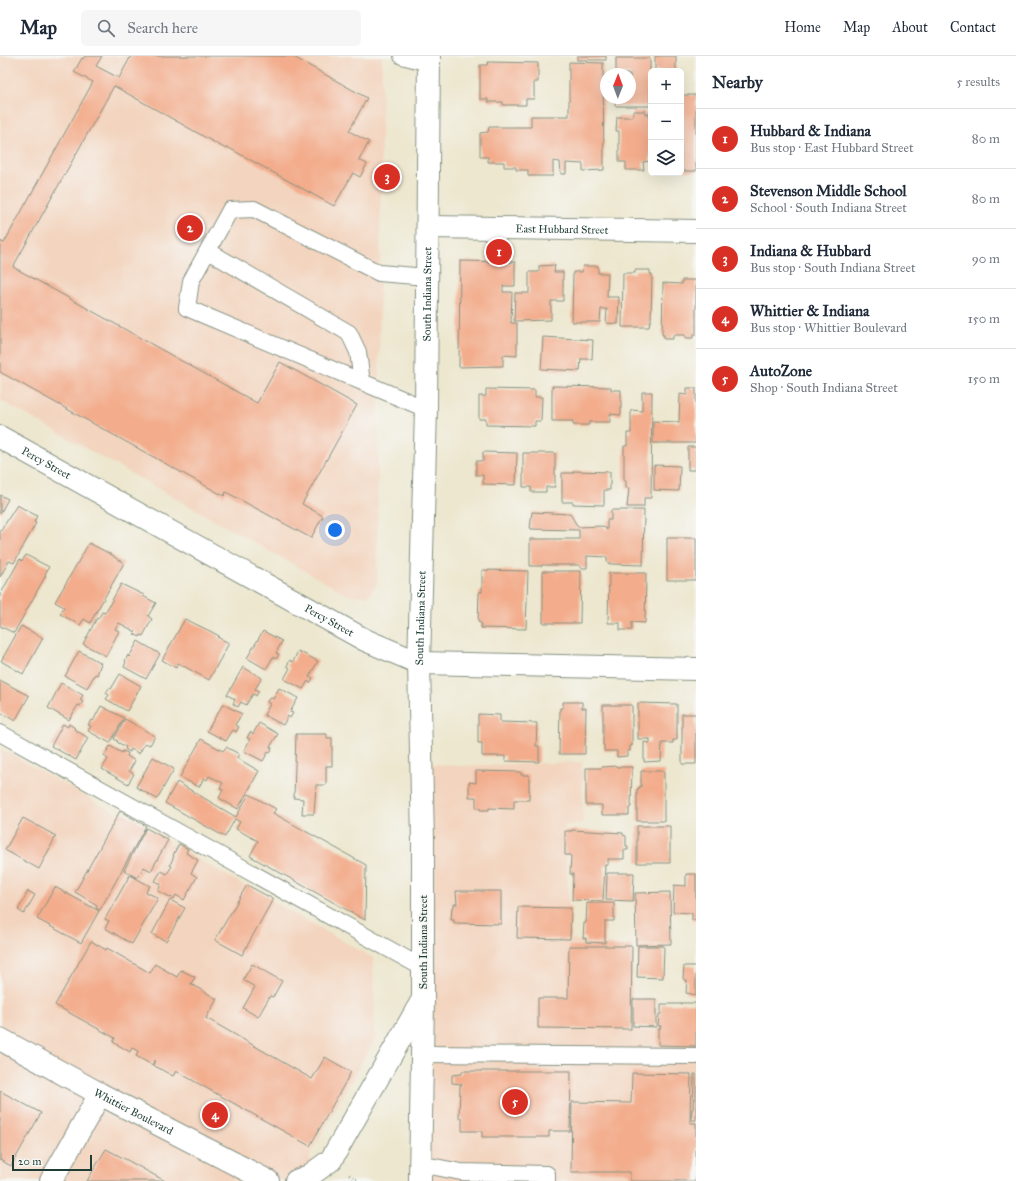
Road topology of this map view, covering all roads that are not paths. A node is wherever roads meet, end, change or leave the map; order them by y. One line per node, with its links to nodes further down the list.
1 (402, 56): 2 (lane)
2 (429, 60): 3 (main road, South Indiana Street)
3 (428, 227): 4 (main road, East Hubbard Street); 6 (main road, South Indiana Street)
4 (696, 231)
5 (208, 251): 6 (lane); 7 (lane); 7 (lane)
6 (427, 277): 8 (main road, South Indiana Street)
7 (362, 382): 8 (lane)
8 (426, 409): 10 (main road, South Indiana Street)
9 (0, 437): 10 (main road, Percy Street)
10 (419, 663): 11 (main road, Percy Street); 13 (main road, South Indiana Street)
11 (696, 669)
12 (0, 733): 13 (lane)
13 (423, 968): 14 (main road, South Indiana Street)
14 (423, 999): 16 (main road, South Indiana Street); 22 (main road)
15 (0, 1039): 18 (main road, Whittier Boulevard)
16 (422, 1054): 17 (lane); 19 (main road, South Indiana Street)
17 (696, 1056)
18 (100, 1094): 20 (main road); 21 (main road, Whittier Boulevard)
19 (420, 1173): 23 (lane)
20 (51, 1181)
21 (268, 1181)
22 (296, 1181)
23 (547, 1181)

